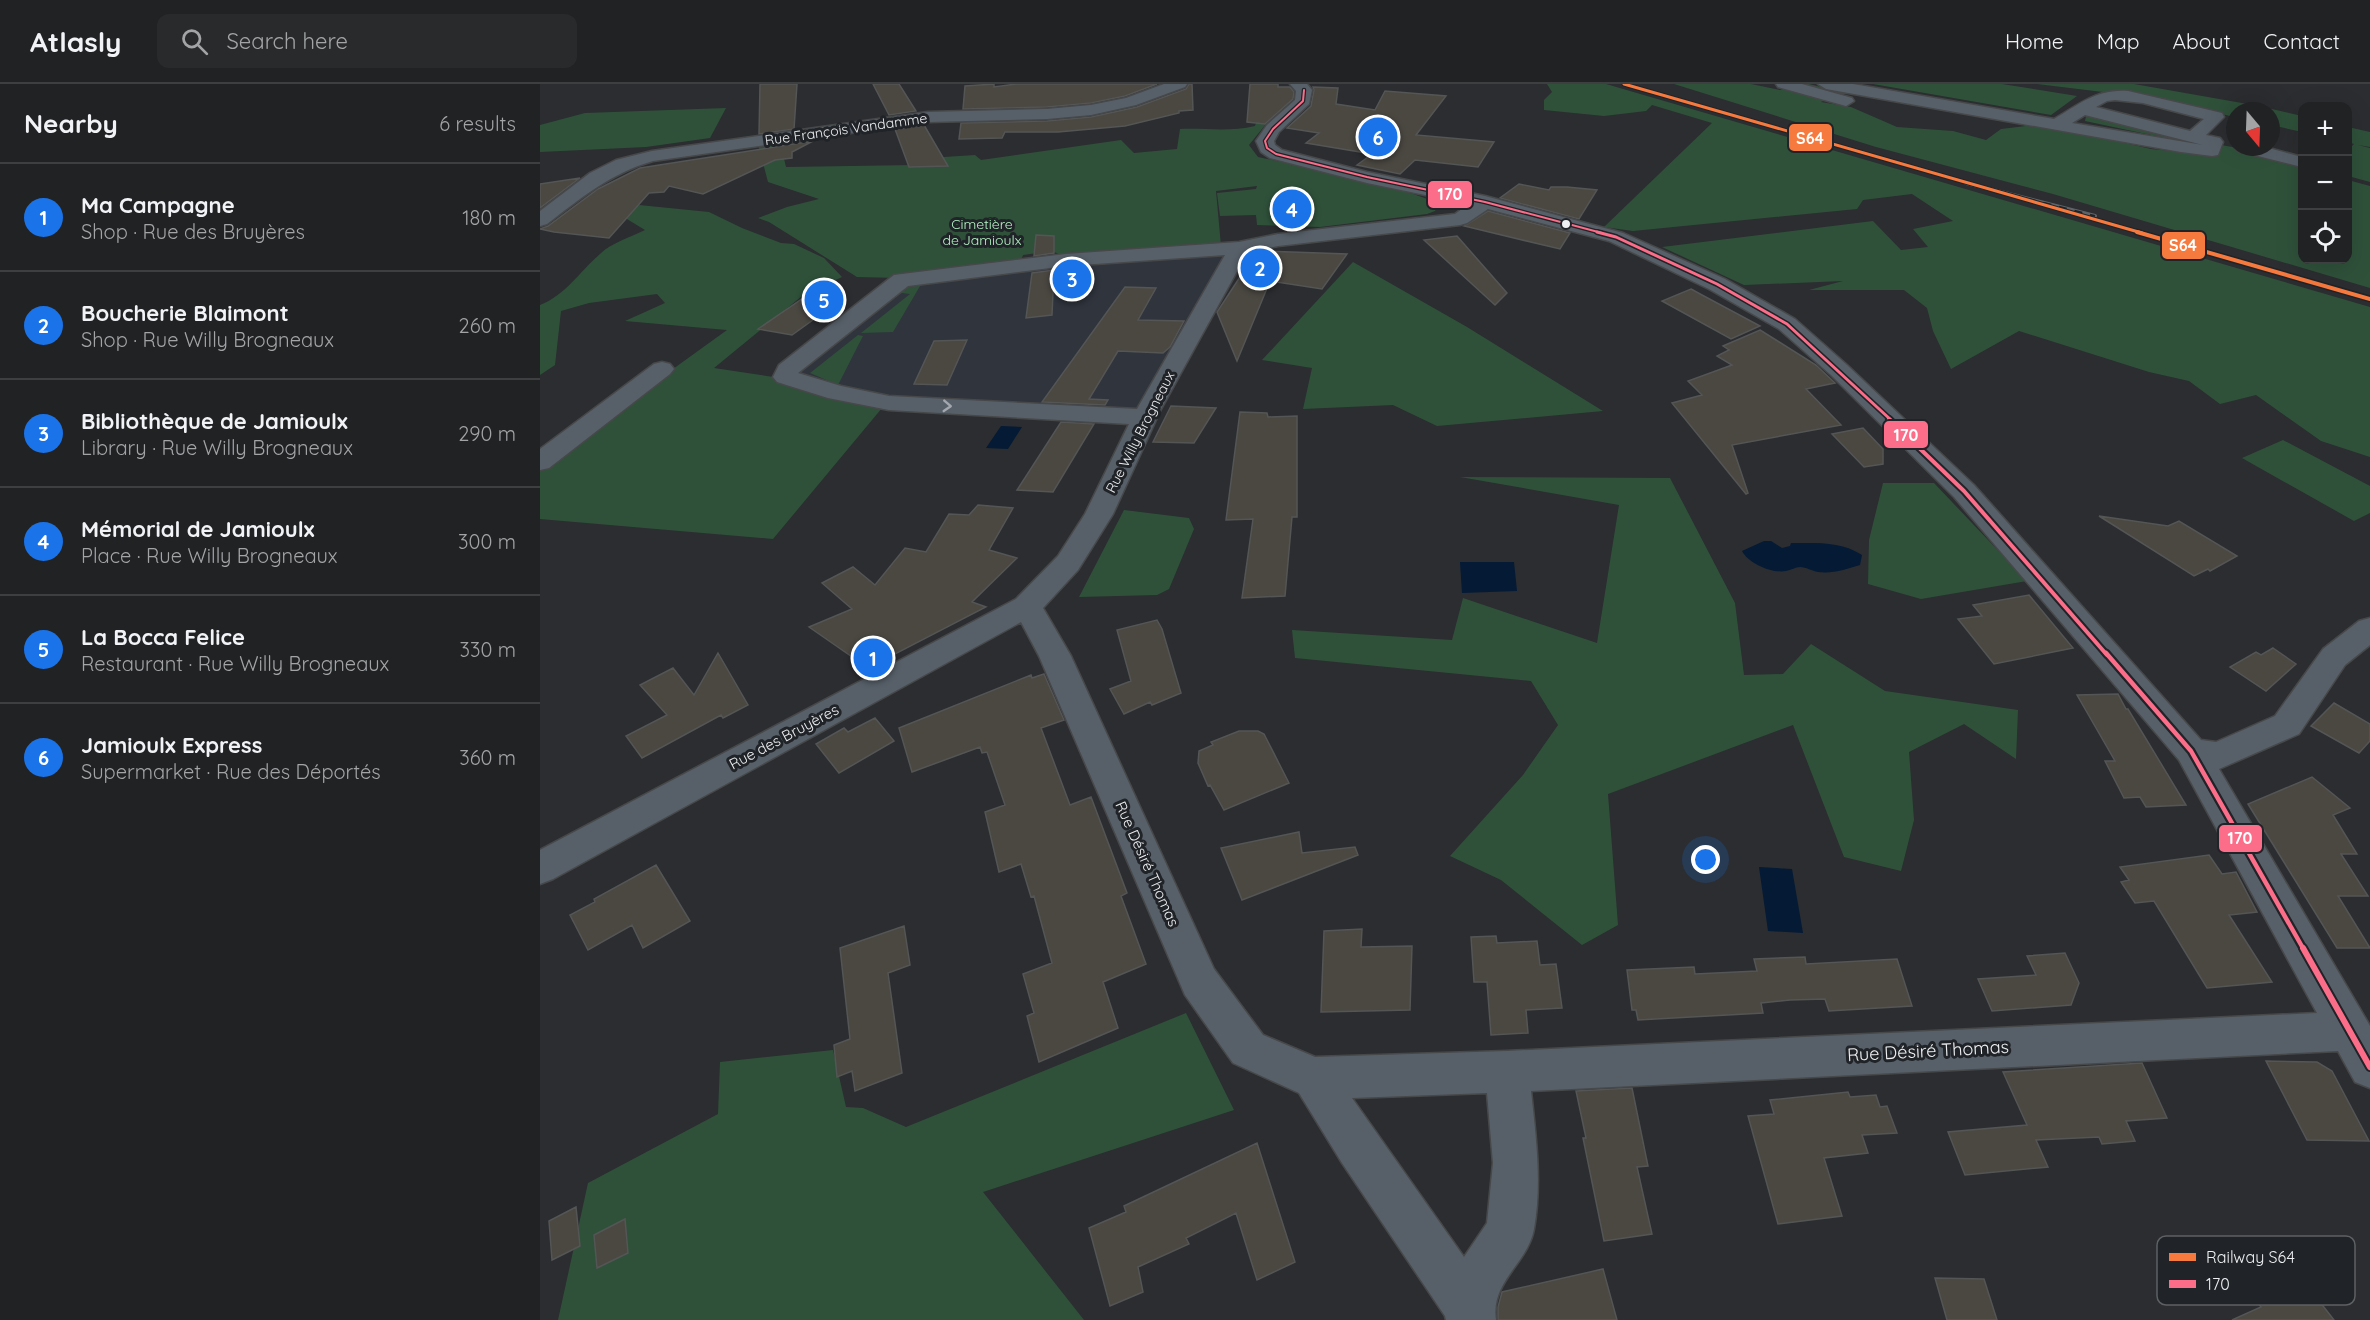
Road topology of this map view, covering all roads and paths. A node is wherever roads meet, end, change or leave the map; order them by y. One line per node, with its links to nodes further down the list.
1 (1784, 84): 6 (street)
2 (1827, 84): 6 (street)
3 (1174, 86): 13 (street, Rue François Vandamme)
4 (1301, 87): 15 (street)
5 (2083, 109): 7 (street); 8 (street); 8 (street)
6 (1981, 111): 7 (street)
7 (2058, 124): 9 (street)
8 (2194, 136): 9 (street)
9 (2214, 142): 10 (street)
10 (2226, 144)
11 (2279, 156): 12 (street)
12 (2298, 161)
13 (580, 189): 14 (street); 16 (street); 17 (street, Rue François Vandamme)
14 (550, 190)
15 (1485, 202): 18 (street); 24 (street)
16 (540, 208)
17 (540, 220)
18 (1239, 248): 20 (street, Rue Willy Brogneaux); 20 (street, one-way to 20)
19 (662, 369): 21 (street)
20 (1146, 417): 22 (street, Rue Willy Brogneaux)
21 (540, 462)
22 (1027, 606): 25 (street, Rue des Bruyères); 29 (street, Rue Désiré Thomas)
23 (2370, 629): 24 (street)
24 (2191, 751): 26 (street)
25 (540, 868)
26 (2349, 1031): 27 (street); 28 (street, Rue Désiré Thomas)
27 (2370, 1067)
28 (1508, 1072): 29 (street, Rue Désiré Thomas); 30 (street)
29 (1314, 1078): 30 (street)
30 (1470, 1313)

